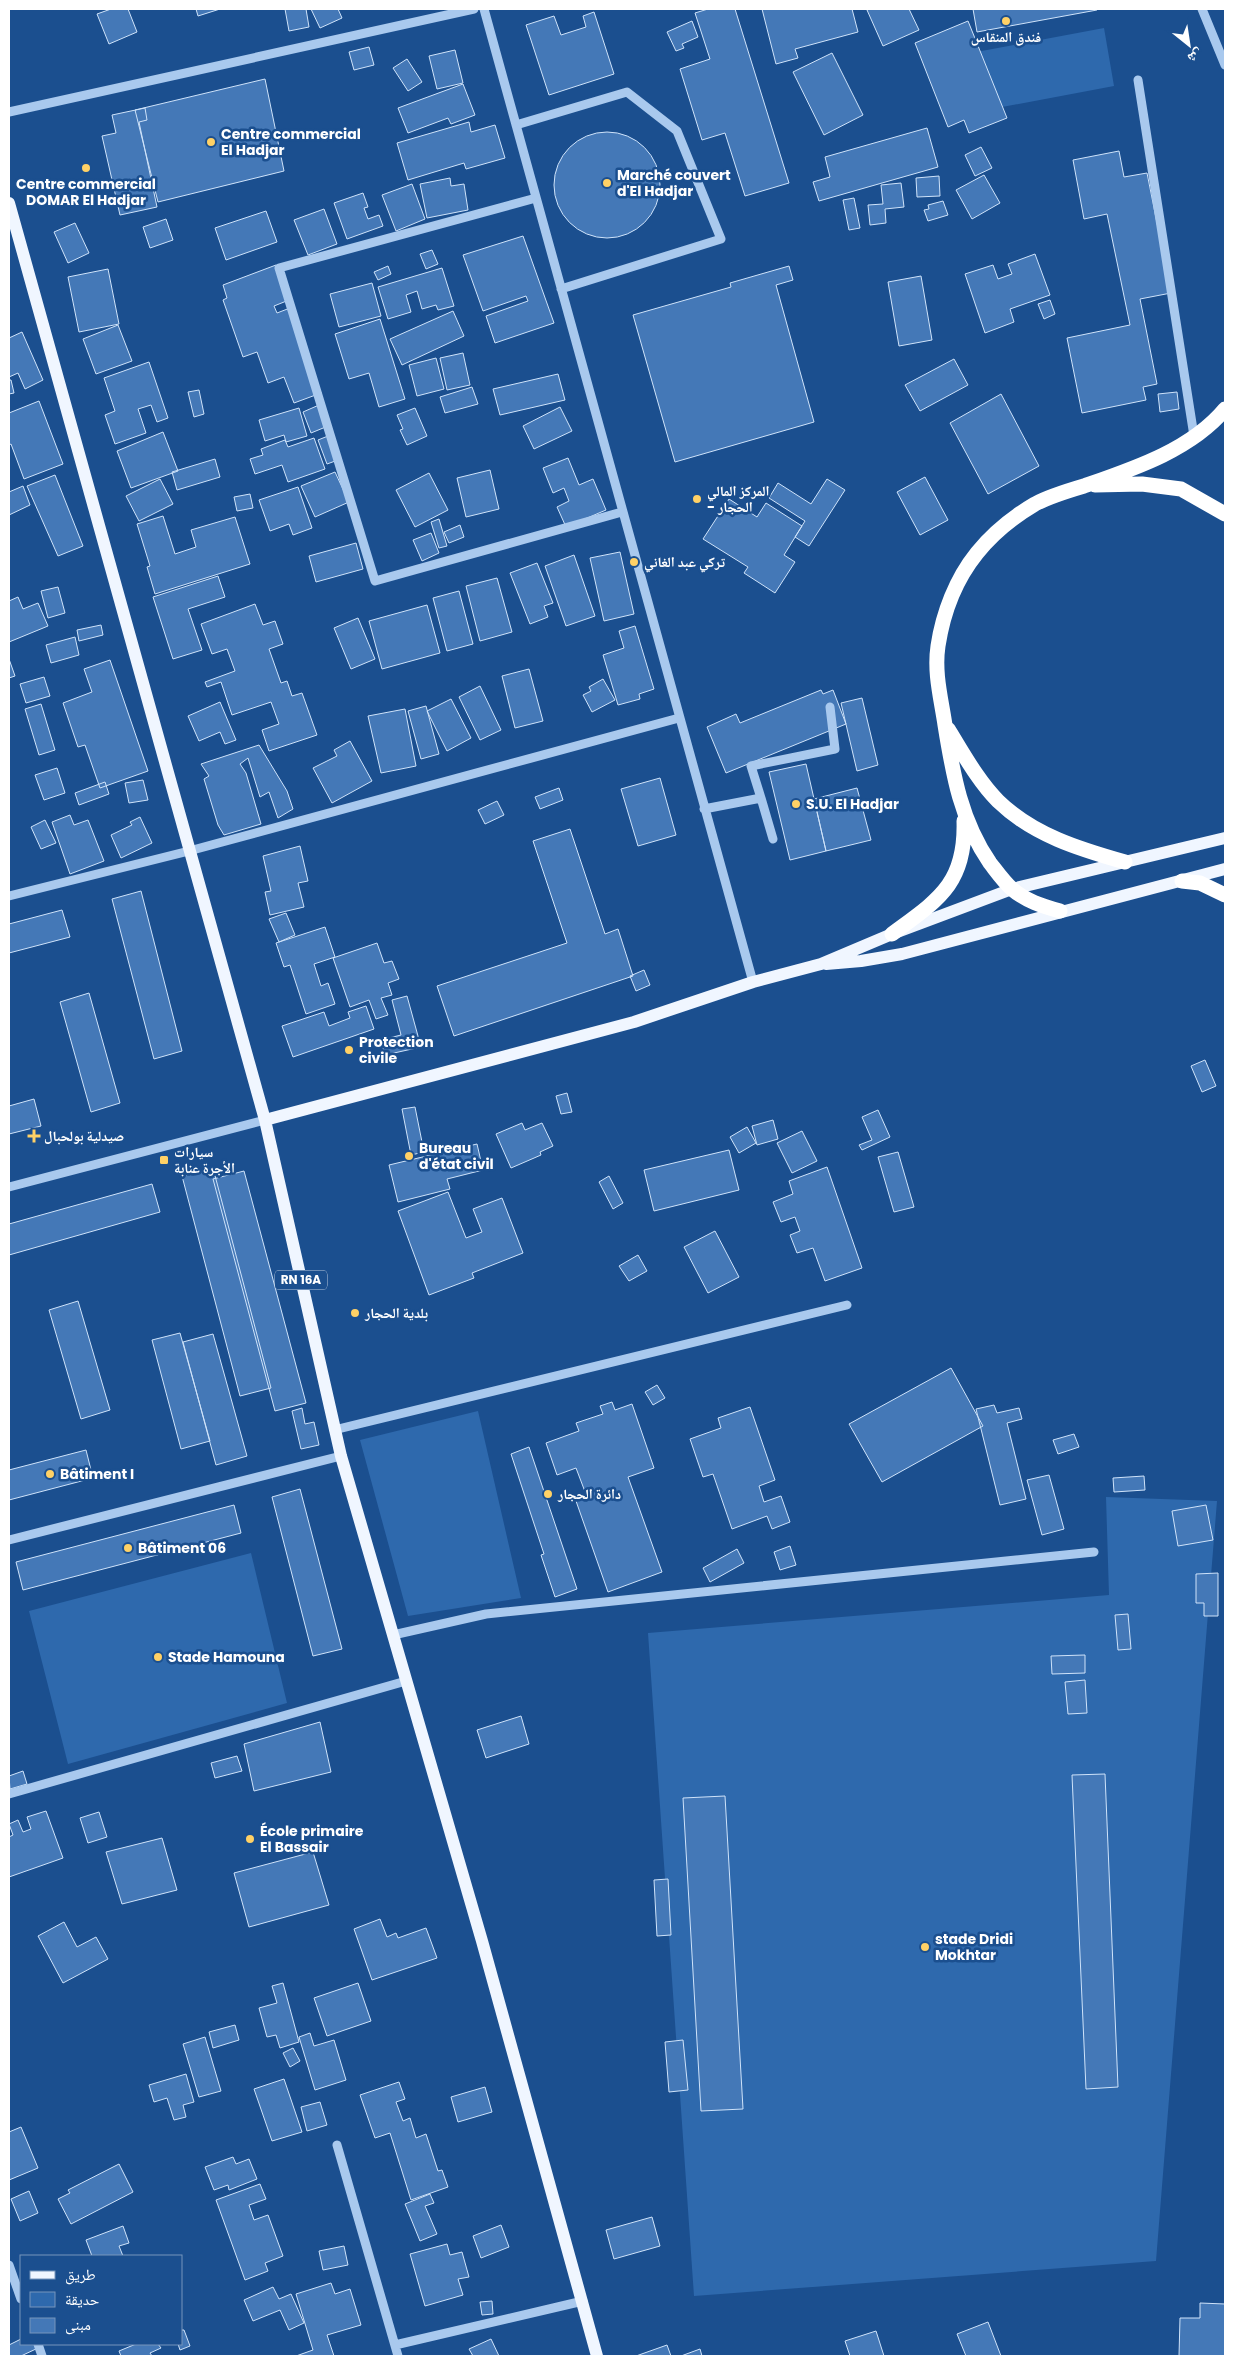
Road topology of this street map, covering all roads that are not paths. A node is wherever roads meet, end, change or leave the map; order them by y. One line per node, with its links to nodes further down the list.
1 (474, 9): 6 (street)
2 (484, 9): 7 (street)
3 (1202, 9): 4 (street)
4 (1225, 65)
5 (1138, 80): 12 (street)
6 (9, 112)
7 (516, 125): 8 (street); 10 (street)
8 (536, 198): 10 (street); 14 (street)
9 (9, 203): 24 (main road, RN 16A)
10 (561, 289): 14 (street)
11 (1225, 409): 12 (highway)
12 (1194, 436): 13 (highway)
13 (1084, 486): 15 (highway); 18 (highway)
14 (622, 512): 17 (street)
15 (1225, 514)
16 (830, 707): 19 (street)
17 (679, 718): 20 (street); 24 (street)
18 (944, 723): 21 (highway); 25 (highway)
19 (761, 798): 20 (street); 23 (street)
20 (704, 809): 34 (street)
21 (964, 815): 28 (highway); 32 (highway)
22 (1225, 838): 25 (main road)
23 (773, 839)
24 (189, 851): 30 (street); 35 (main road, RN 16A)
25 (1125, 862): 28 (main road)
26 (1225, 869): 27 (main road)
27 (1182, 881): 29 (highway); 31 (main road)
28 (1012, 889): 31 (highway); 32 (main road)
29 (1225, 895)
30 (9, 896)
31 (1060, 911): 33 (main road)
32 (892, 934): 33 (main road)
33 (822, 964): 34 (main road)
34 (753, 982): 35 (main road)
35 (265, 1120): 36 (street); 38 (main road, RN 16A)
36 (9, 1187)
37 (847, 1305): 38 (street)
38 (334, 1430): 39 (main road, RN 16A)
39 (341, 1456): 40 (street); 42 (main road, RN 16A)
40 (9, 1540)
41 (1094, 1552): 42 (street)
42 (393, 1635): 43 (main road, RN 16A)
43 (406, 1681): 44 (street); 48 (main road, RN 16A)
44 (9, 1794)
45 (336, 2145): 49 (street)
46 (9, 2265): 47 (street)
47 (20, 2296)
48 (583, 2301): 49 (street); 51 (main road, RN 16A)
49 (395, 2345): 50 (street)
50 (398, 2356)
51 (597, 2356)

